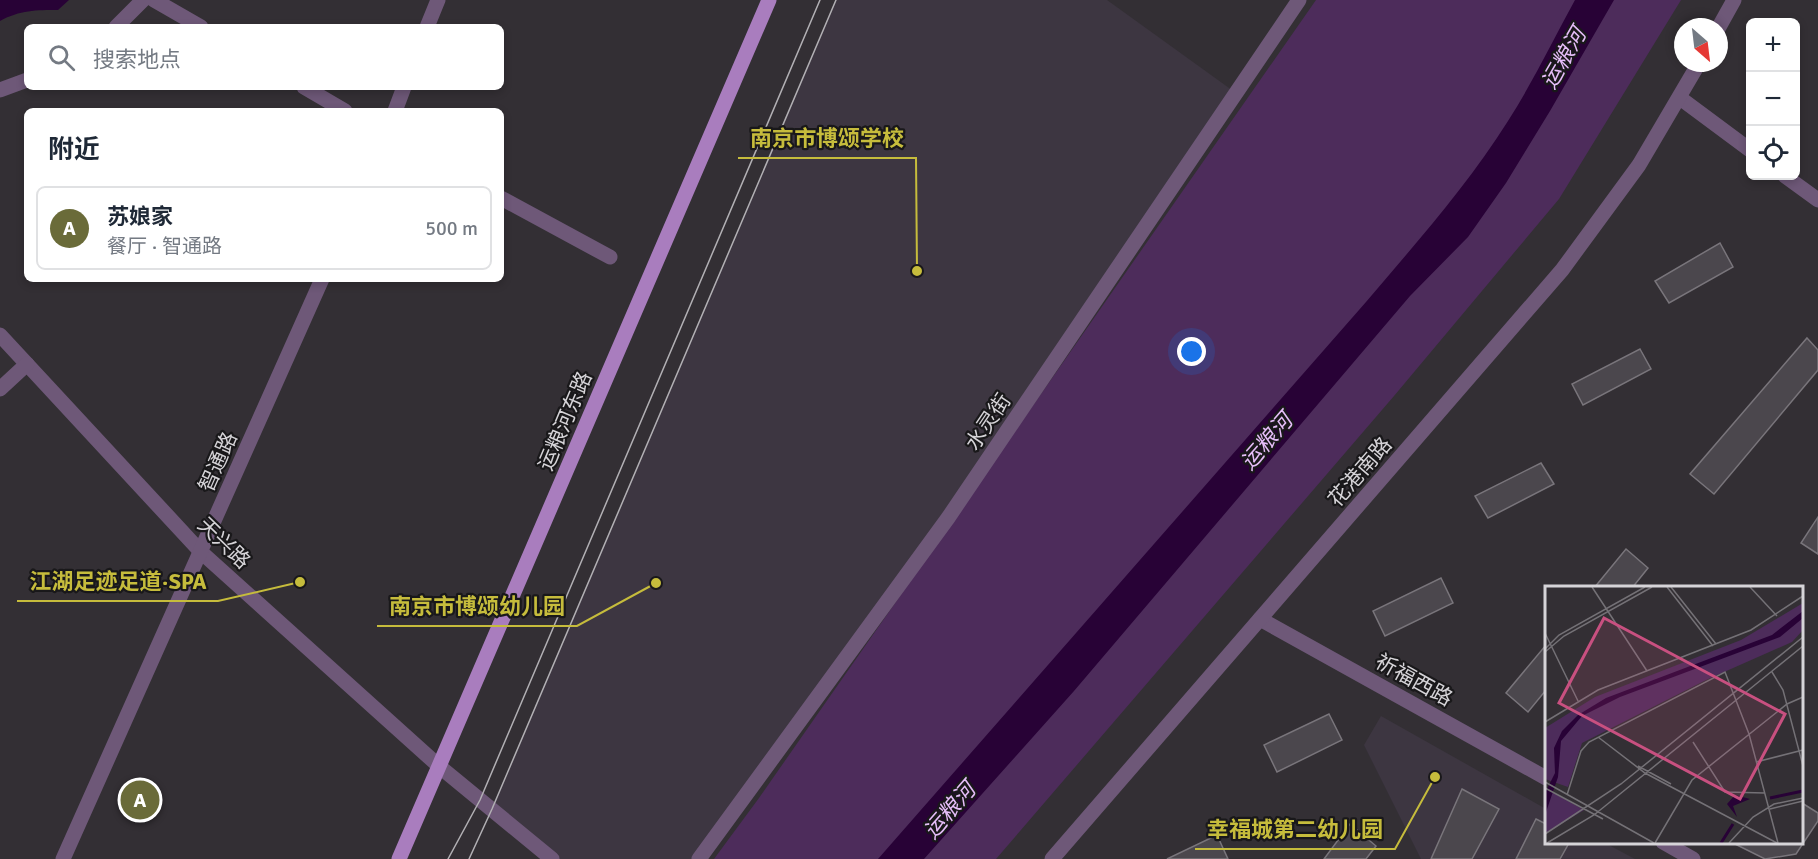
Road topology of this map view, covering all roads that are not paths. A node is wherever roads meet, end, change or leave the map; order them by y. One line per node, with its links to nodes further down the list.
1 (143, 0): 8 (street)
2 (154, 0): 9 (street)
3 (438, 0): 10 (street)
4 (769, 0): 30 (main road, 运粮河东路)
5 (1299, 0): 36 (street, 水灵街)
6 (1734, 0): 7 (street)
7 (1724, 18)
8 (119, 24)
9 (196, 24)
10 (429, 24)
11 (1694, 72): 16 (street, 花港南路)
12 (24, 81): 13 (street)
13 (0, 90)
14 (308, 90): 17 (street)
15 (403, 90): 18 (street)
16 (1680, 98): 19 (street); 29 (street, 花港南路)
17 (340, 108)
18 (396, 108)
19 (1746, 147)
20 (1790, 180): 22 (street)
21 (504, 200): 23 (street)
22 (1818, 200)
23 (610, 257)
24 (321, 282): 28 (street, 智通路)
25 (0, 335): 26 (street, 天兴路)
26 (27, 364): 27 (street); 28 (street, 天兴路)
27 (0, 389)
28 (201, 552): 30 (street, 天兴路); 33 (street, 智通路)
29 (1260, 619): 31 (street, 祈福西路); 37 (street, 花港南路)
30 (440, 766): 34 (main road, 运粮河东路); 35 (street, 天兴路)
31 (1545, 777)
32 (1666, 844): 38 (street)
33 (63, 859)
34 (399, 859)
35 (552, 859)
36 (699, 859)
37 (1052, 859)
38 (1693, 859)

